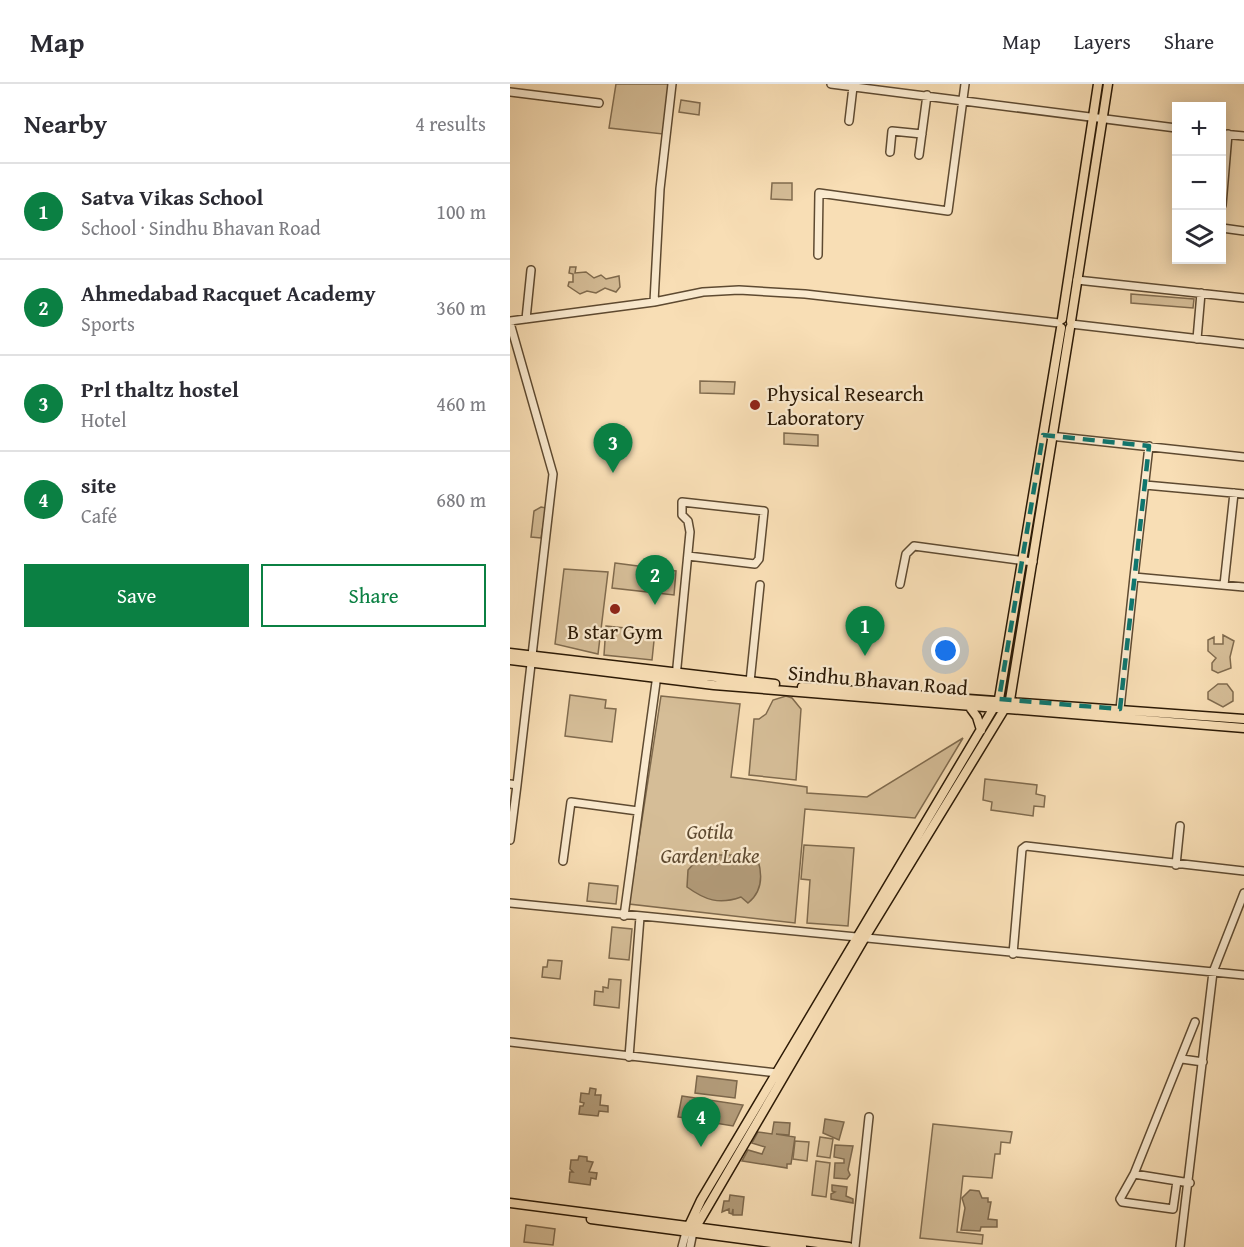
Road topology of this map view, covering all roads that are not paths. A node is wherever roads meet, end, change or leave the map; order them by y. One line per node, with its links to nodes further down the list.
1 (672, 84): 27 (street)
2 (831, 84): 6 (street)
3 (965, 84): 9 (street)
4 (1098, 84): 11 (main road)
5 (1108, 84): 12 (main road)
6 (853, 87): 8 (street); 13 (street)
7 (510, 92): 10 (street)
8 (927, 96): 9 (street); 15 (street)
9 (963, 100): 11 (street); 22 (street)
10 (598, 103)
11 (1093, 117): 12 (street); 30 (main road)
12 (1103, 118): 14 (street); 24 (main road)
13 (849, 121)
14 (1172, 127)
15 (922, 134): 18 (street); 19 (street)
16 (1226, 134): 17 (street)
17 (1244, 136)
18 (890, 152)
19 (919, 156)
20 (1226, 229): 21 (street)
21 (1244, 231)
22 (818, 255)
23 (531, 270): 28 (street)
24 (1077, 280): 25 (street); 30 (main road)
25 (1201, 293): 26 (street); 31 (street)
26 (1244, 298)
27 (654, 302): 28 (street); 30 (street)
28 (526, 319): 29 (street)
29 (510, 322): 49 (street)
30 (1066, 324): 31 (street); 33 (main road); 34 (main road)
31 (1197, 339): 32 (street)
32 (1244, 344)
33 (1043, 435): 34 (street); 41 (main road)
34 (1053, 436): 35 (street); 42 (main road)
35 (1149, 446): 36 (street); 37 (street)
36 (1244, 457)
37 (1144, 485): 38 (street); 43 (street)
38 (1234, 493): 39 (street); 46 (street)
39 (1244, 494)
40 (688, 556): 40 (street); 52 (street)
41 (1023, 560): 42 (street); 44 (street); 54 (main road)
42 (1033, 562): 55 (main road)
43 (1134, 576): 46 (street); 59 (street)
44 (900, 584)
45 (760, 585): 53 (street)
46 (1224, 585): 47 (street)
47 (1244, 587)
48 (510, 653): 49 (main road, Sindhu Bhavan Road)
49 (533, 659): 50 (main road, Sindhu Bhavan Road); 51 (main road, Sindhu Bhavan Road); 63 (street)
50 (510, 660)
51 (657, 674): 52 (main road, Sindhu Bhavan Road); 64 (street)
52 (676, 677): 53 (main road, Sindhu Bhavan Road); 56 (main road, Sindhu Bhavan Road)
53 (750, 682): 54 (main road, Sindhu Bhavan Road)
54 (999, 699): 55 (main road, Sindhu Bhavan Road); 57 (main road)
55 (1010, 700): 58 (main road); 59 (main road, Sindhu Bhavan Road)
56 (969, 706): 57 (main road, Sindhu Bhavan Road); 62 (main road)
57 (995, 708): 58 (main road, Sindhu Bhavan Road); 62 (main road)
58 (1005, 709): 61 (main road, Sindhu Bhavan Road); 74 (main road)
59 (1120, 709): 60 (main road, Sindhu Bhavan Road)
60 (1244, 719)
61 (1244, 728)
62 (981, 730): 74 (main road)
63 (513, 784): 66 (street)
64 (638, 812): 67 (street); 72 (street)
65 (1180, 826): 68 (street)
66 (510, 840)
67 (563, 861)
68 (1176, 865): 69 (street); 75 (street)
69 (1244, 871)
70 (1244, 893): 76 (street)
71 (510, 903): 72 (street)
72 (624, 916): 73 (street)
73 (640, 917): 74 (street); 80 (street)
74 (861, 938): 75 (street); 83 (main road); 90 (main road)
75 (1013, 954): 76 (street)
76 (1213, 972): 77 (street); 82 (street)
77 (1244, 975)
78 (1195, 1022): 81 (street)
79 (510, 1042): 80 (street)
80 (629, 1057): 83 (street)
81 (1182, 1059): 82 (street); 85 (street)
82 (1203, 1062): 87 (street)
83 (777, 1073): 90 (main road)
84 (869, 1117): 96 (street)
85 (1134, 1174): 86 (street); 86 (street)
86 (1177, 1181): 87 (street)
87 (1190, 1183): 97 (street)
88 (510, 1203): 90 (main road)
89 (510, 1208): 90 (main road)
90 (690, 1229): 91 (main road); 92 (street); 93 (street); 95 (main road)
91 (739, 1243): 94 (main road)
92 (682, 1247)
93 (690, 1247)
94 (802, 1247)
95 (849, 1247)
96 (855, 1247)
97 (1180, 1247)

